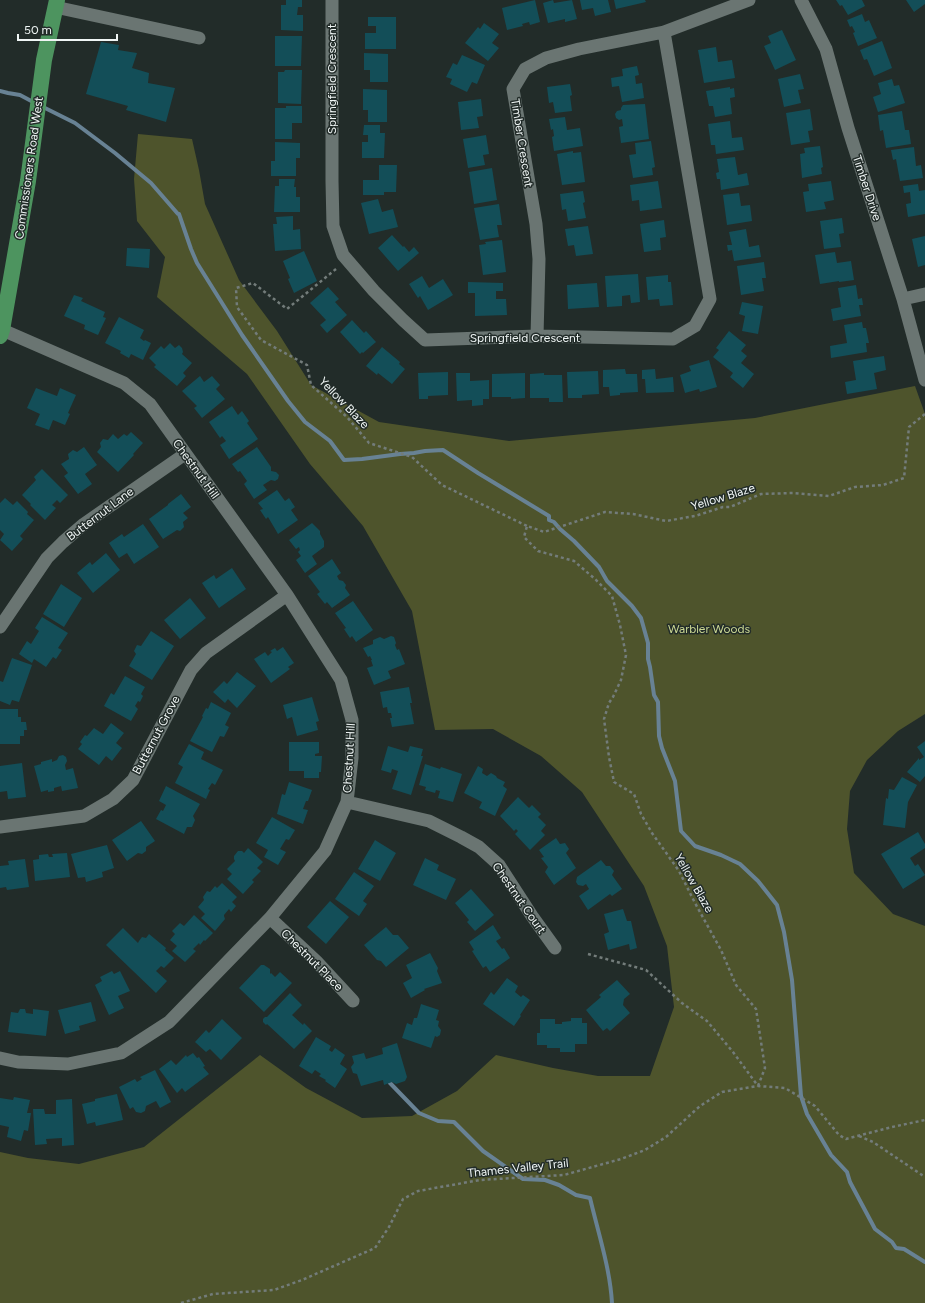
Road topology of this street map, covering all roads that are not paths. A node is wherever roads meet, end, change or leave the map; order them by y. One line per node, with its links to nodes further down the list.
1 (332, 0): 10 (street, Springfield Crescent)
2 (749, 0): 5 (street, Timber Crescent)
3 (801, 0): 8 (street, Timber Drive)
4 (56, 4): 6 (street); 9 (main road, Commissioners Road West)
5 (664, 32): 10 (street, Timber Crescent); 10 (street, Springfield Crescent)
6 (199, 38)
7 (925, 294): 8 (street)
8 (902, 299): 11 (street, Timber Drive)
9 (1, 332): 12 (street, Chestnut Hill)
10 (537, 336)
11 (925, 380)
12 (185, 454): 13 (street, Chestnut Hill); 14 (street, Butternut Lane)
13 (287, 595): 15 (street, Chestnut Hill); 16 (street, Butternut Grove)
14 (0, 627)
15 (347, 802): 17 (street, Chestnut Hill); 18 (street, Chestnut Court)
16 (0, 827)
17 (270, 918): 19 (street, Chestnut Place); 20 (street, Chestnut Hill)
18 (555, 948)
19 (353, 1001)
20 (0, 1058)

